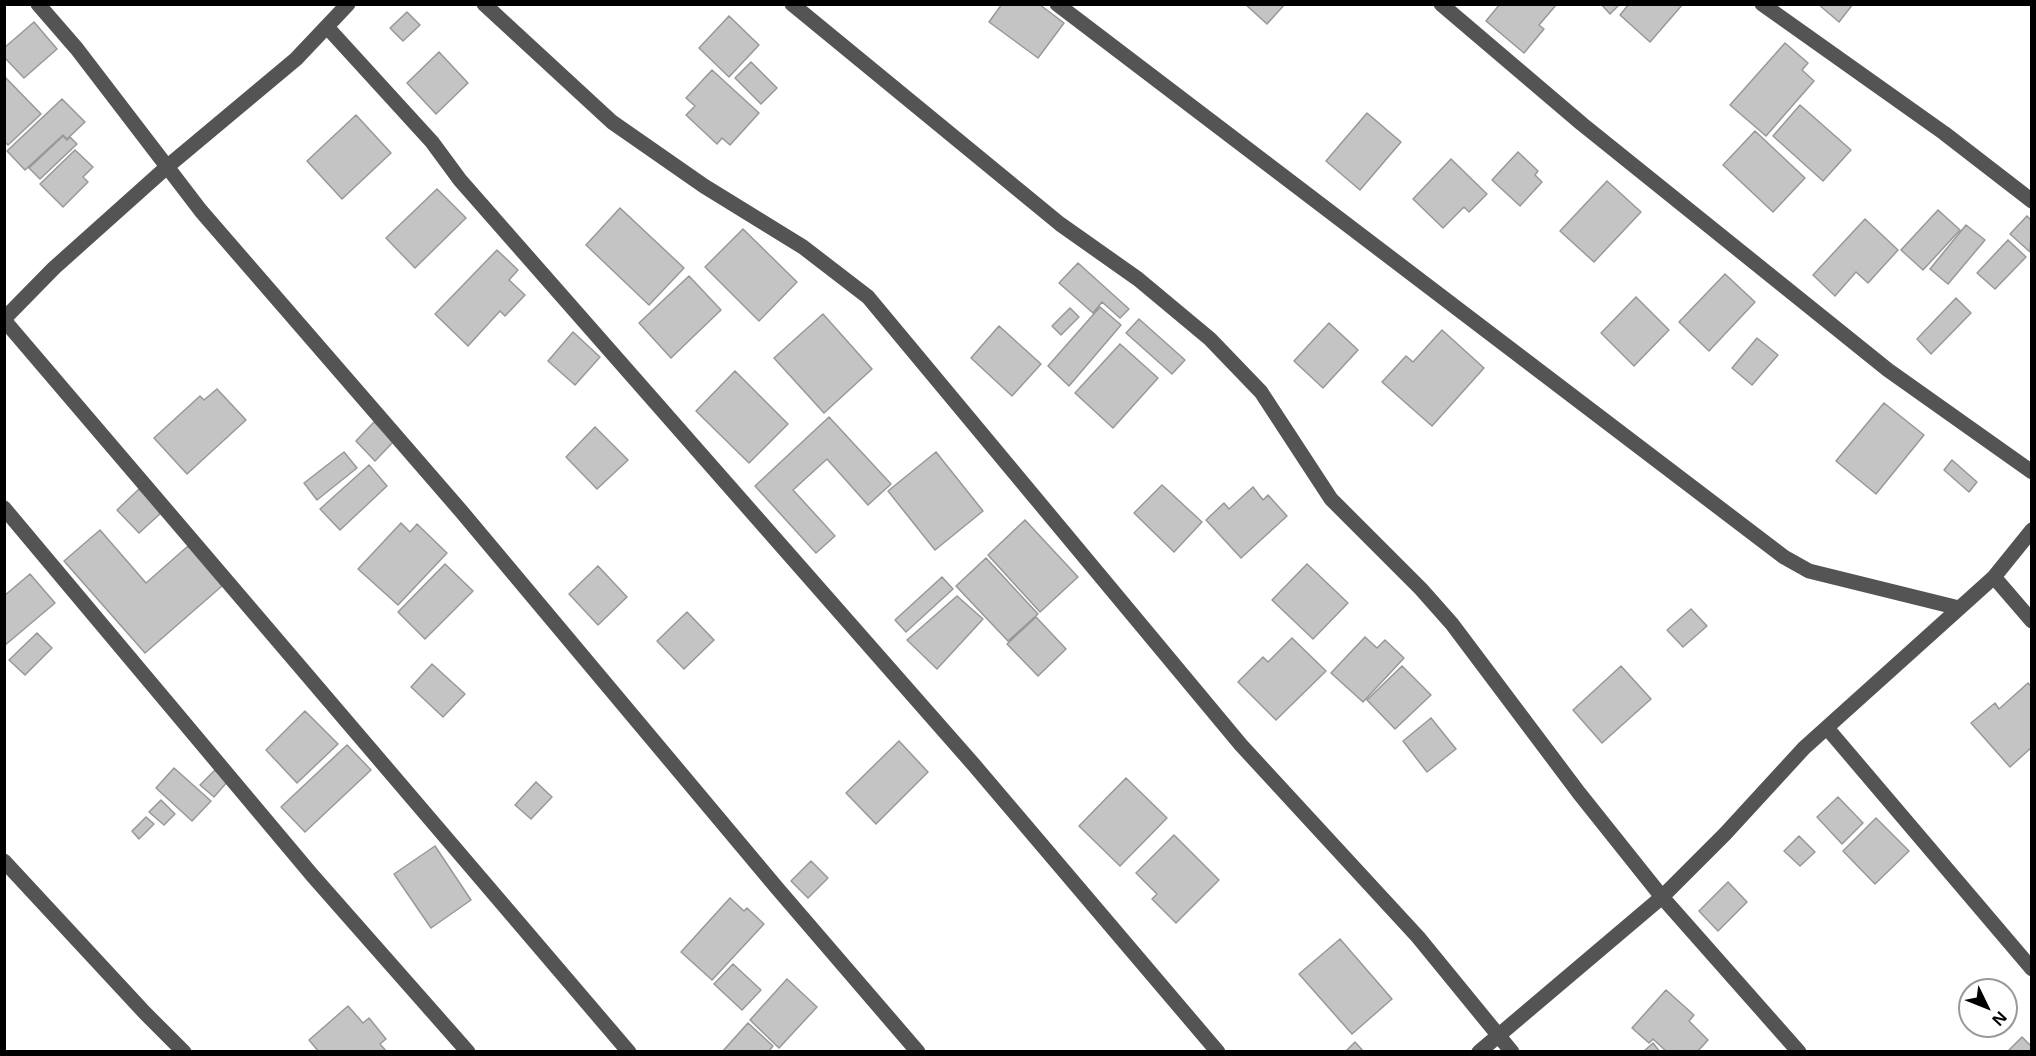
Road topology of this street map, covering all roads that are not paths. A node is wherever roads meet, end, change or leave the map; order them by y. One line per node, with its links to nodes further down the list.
1 (38, 4): 9 (street)
2 (348, 4): 8 (street)
3 (484, 4): 22 (street)
4 (792, 4): 20 (street)
5 (1057, 4): 16 (street)
6 (1441, 4): 12 (street)
7 (1762, 4): 10 (street)
8 (327, 27): 9 (street); 27 (street)
9 (168, 166): 11 (street); 26 (street)
10 (2031, 201)
11 (4, 319): 25 (street)
12 (2031, 472)
13 (4, 508): 24 (street)
14 (2031, 530): 15 (street)
15 (1994, 577): 16 (street); 17 (street)
16 (1959, 608): 18 (street)
17 (2031, 621)
18 (1827, 728): 20 (street); 21 (street)
19 (4, 861): 23 (street)
20 (1662, 897): 22 (street); 30 (street)
21 (2031, 969)
22 (1498, 1036): 28 (street); 29 (street)
23 (184, 1052)
24 (468, 1052)
25 (628, 1052)
26 (918, 1052)
27 (1218, 1052)
28 (1479, 1052)
29 (1512, 1052)
30 (1800, 1052)

